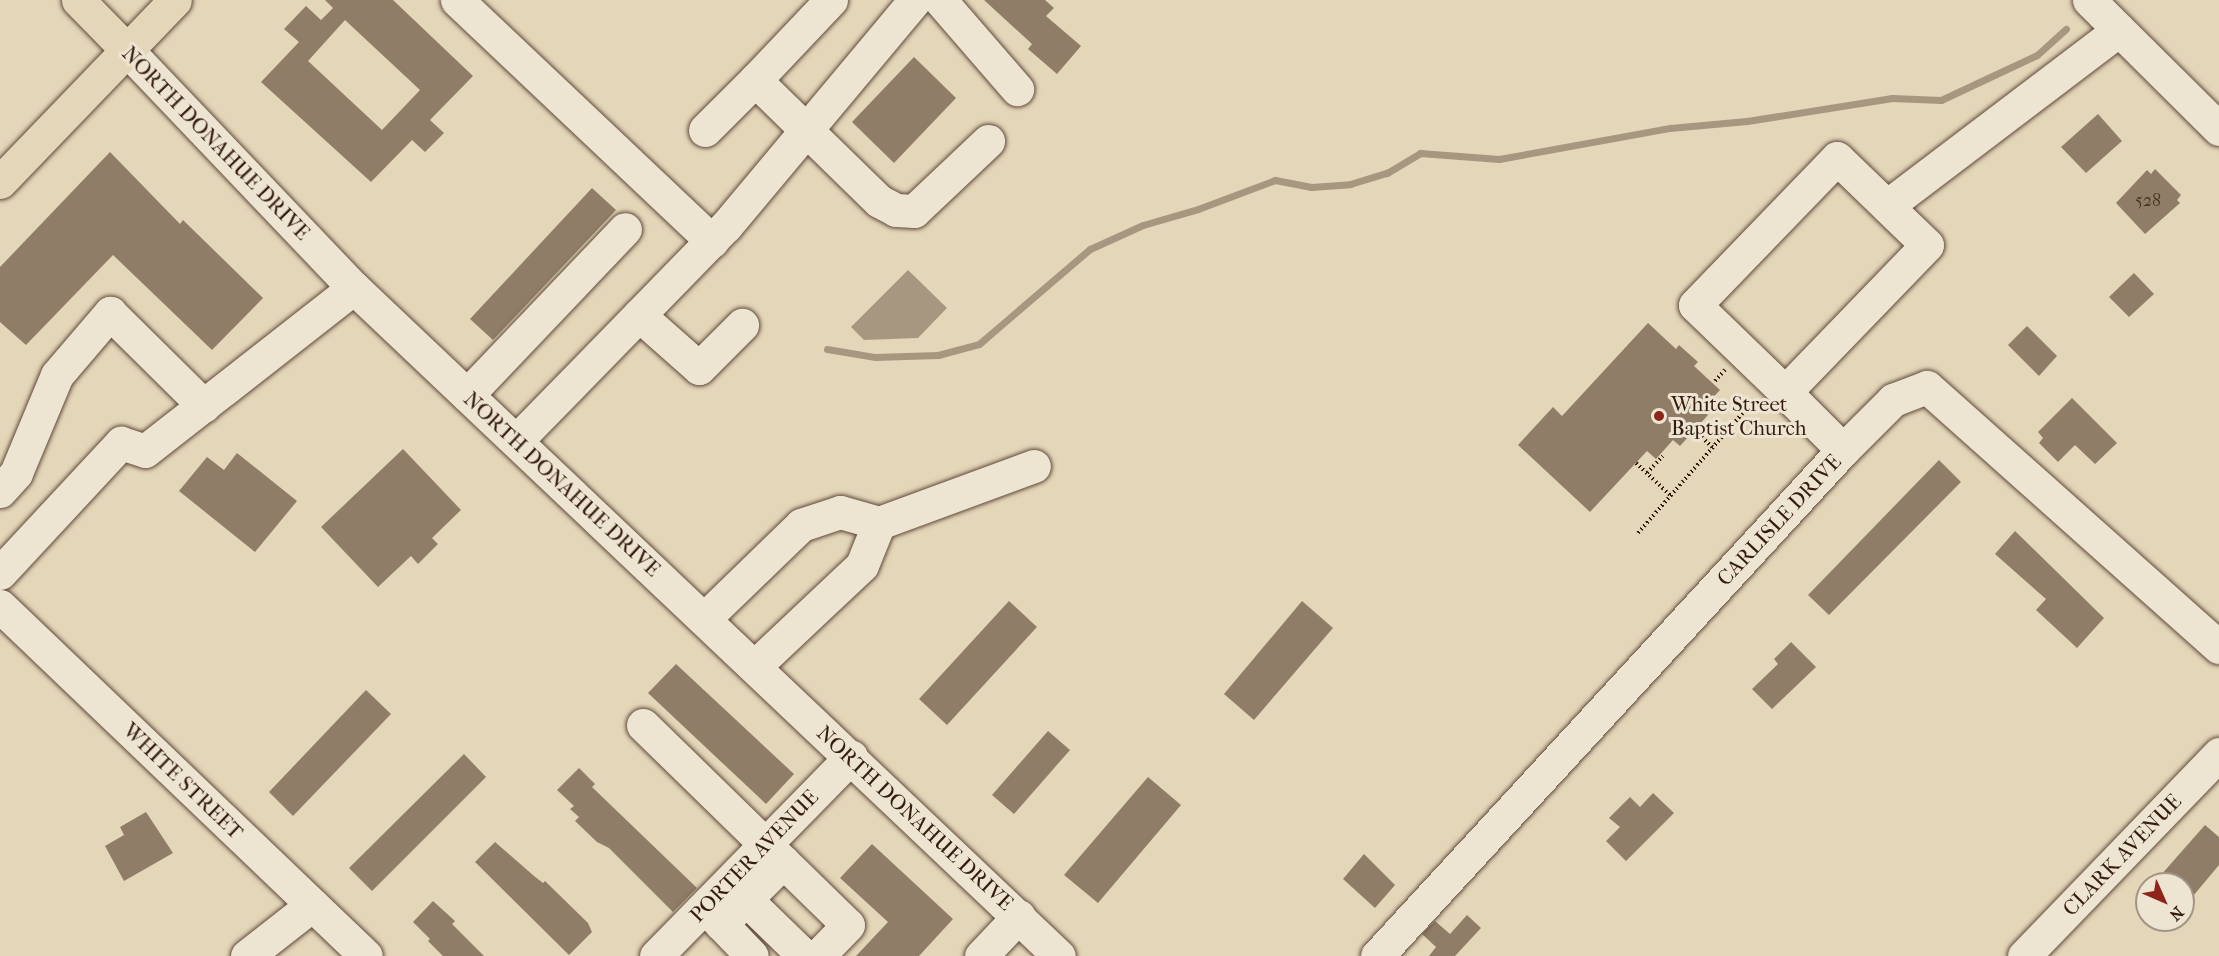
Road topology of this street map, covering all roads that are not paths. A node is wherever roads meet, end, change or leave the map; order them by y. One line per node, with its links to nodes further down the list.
1 (78, 0): 9 (main road, NORTH DONAHUE DRIVE)
2 (175, 0): 9 (main road)
3 (458, 0): 19 (street)
4 (831, 0): 10 (street)
5 (915, 0): 12 (street)
6 (940, 0): 11 (street)
7 (2089, 0): 8 (street)
8 (2119, 30): 13 (street); 17 (street)
9 (127, 50): 16 (main road); 20 (street, NORTH DONAHUE DRIVE)
10 (755, 80): 12 (street); 14 (street)
11 (1017, 89)
12 (808, 129): 15 (street); 19 (street)
13 (2219, 129)
14 (705, 130)
15 (988, 141)
16 (0, 182)
17 (1887, 206): 23 (street); 23 (street)
18 (625, 229): 24 (street)
19 (712, 241): 21 (street)
20 (354, 288): 24 (street, NORTH DONAHUE DRIVE); 25 (street)
21 (639, 315): 22 (street); 26 (street)
22 (742, 325)
23 (1773, 392): 27 (street)
24 (467, 395): 26 (street, NORTH DONAHUE DRIVE)
25 (204, 406): 29 (street); 31 (street)
26 (516, 441): 33 (street, NORTH DONAHUE DRIVE)
27 (1843, 450): 34 (street, CARLISLE DRIVE); 52 (street, CARLISLE DRIVE)
28 (1035, 466): 30 (street)
29 (0, 491)
30 (879, 523): 33 (street); 35 (street)
31 (0, 573)
32 (0, 606): 41 (street, WHITE STREET)
33 (704, 619): 35 (street, NORTH DONAHUE DRIVE)
34 (2219, 647)
35 (755, 666): 38 (street, NORTH DONAHUE DRIVE)
36 (643, 725): 39 (street)
37 (2219, 754): 53 (street, CLARK AVENUE)
38 (851, 757): 39 (street, PORTER AVENUE); 43 (street, NORTH DONAHUE DRIVE)
39 (774, 854): 40 (street, PORTER AVENUE); 49 (street)
40 (737, 891): 42 (street, PORTER AVENUE); 48 (street)
41 (312, 905): 44 (street); 45 (street, WHITE STREET)
42 (713, 915): 46 (street, PORTER AVENUE); 47 (street)
43 (1019, 916): 50 (street); 51 (street, NORTH DONAHUE DRIVE)
44 (247, 956)
45 (366, 956)
46 (656, 956)
47 (752, 956)
48 (804, 956)
49 (818, 956)
50 (981, 956)
51 (1059, 956)
52 (1377, 956)
53 (2024, 956)

